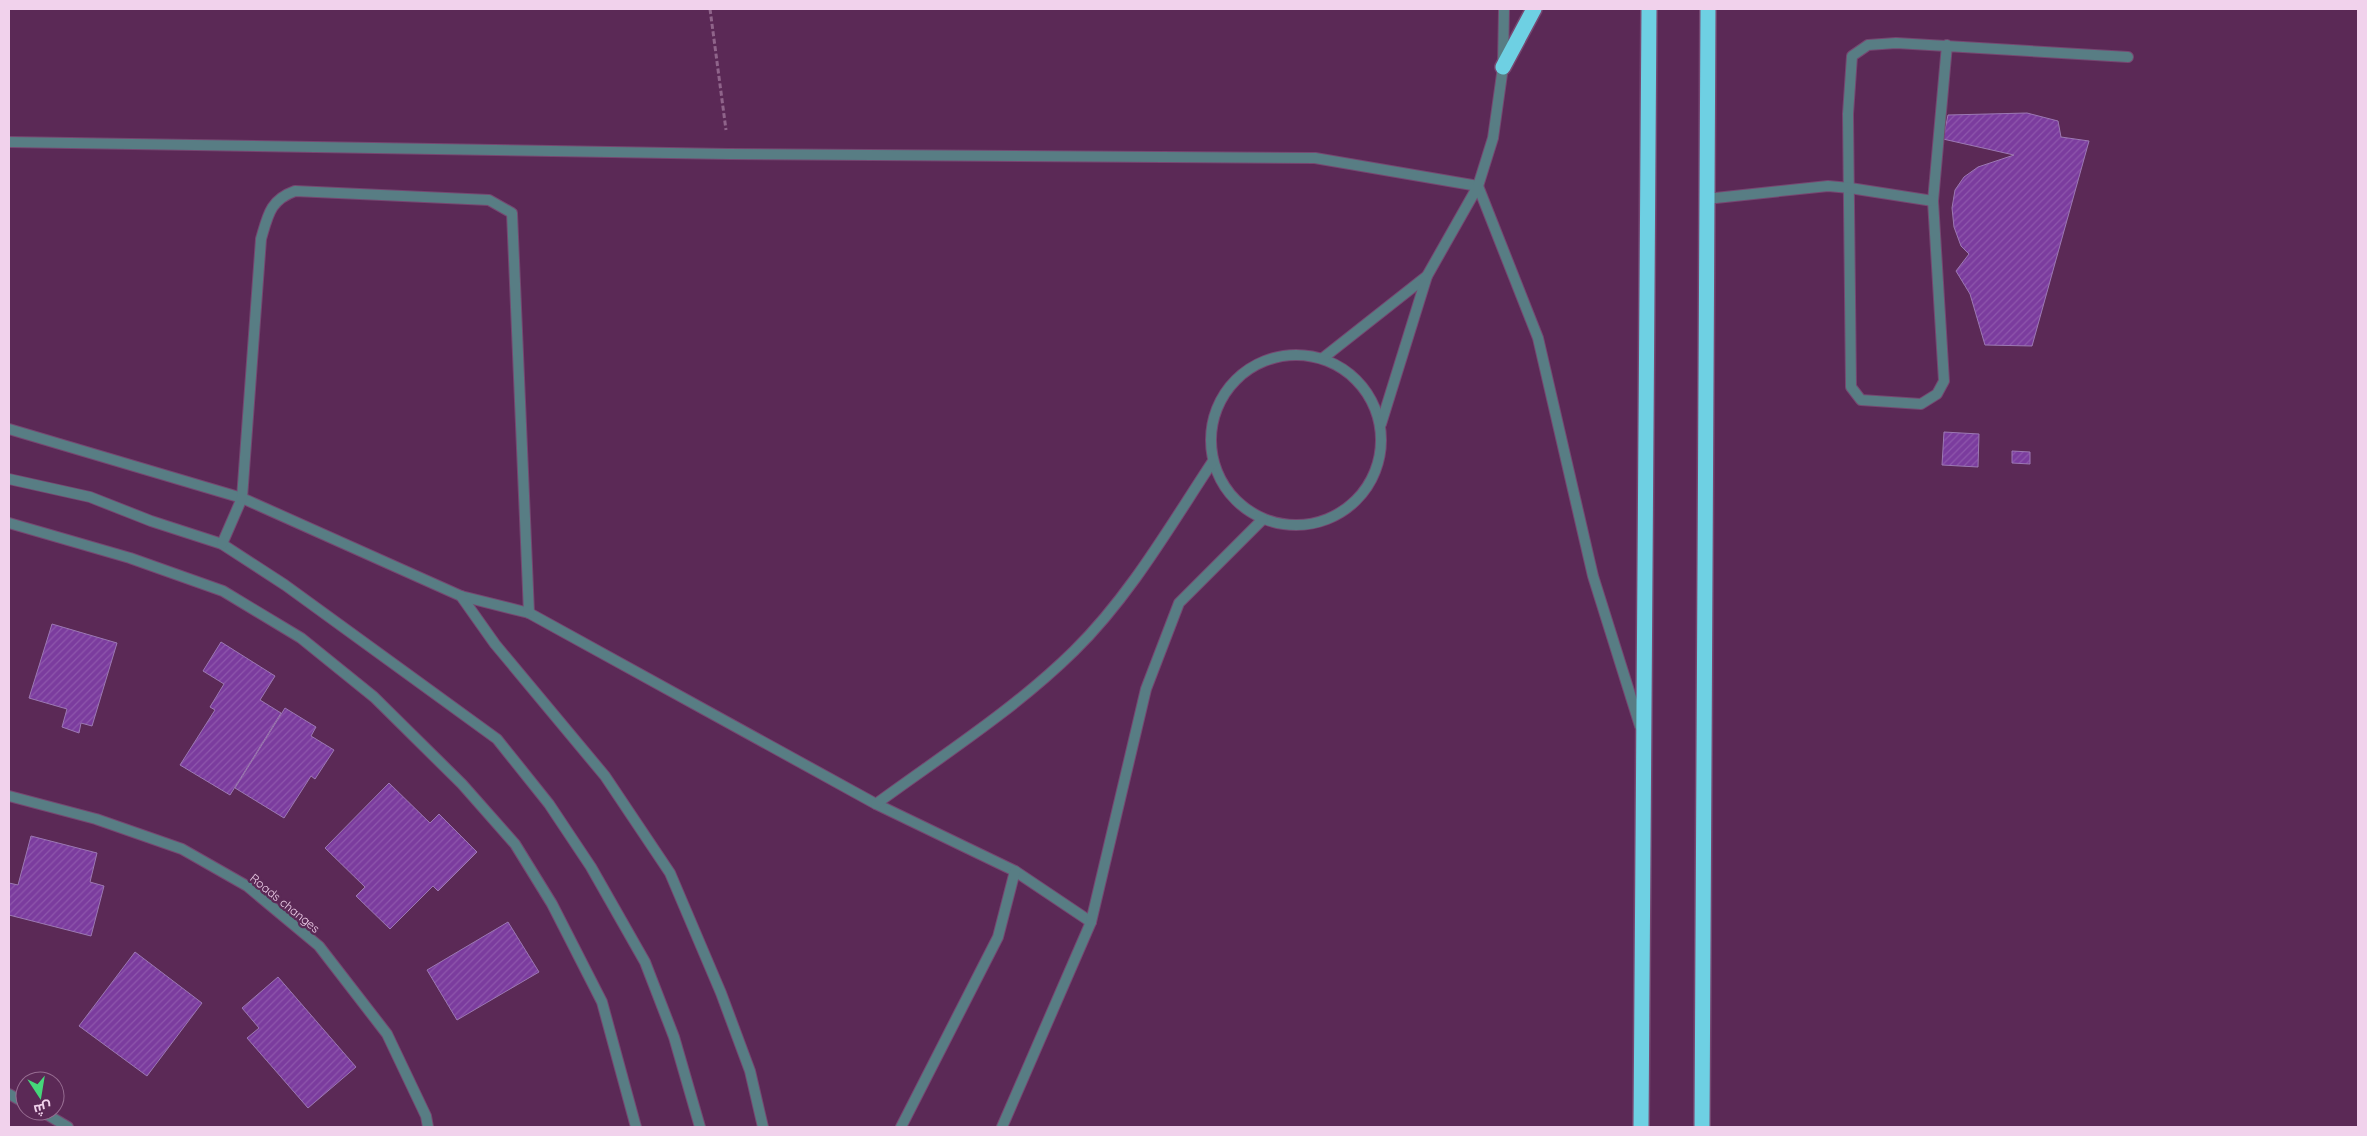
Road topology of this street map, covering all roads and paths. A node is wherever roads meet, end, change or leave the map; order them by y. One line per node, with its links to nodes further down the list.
1 (710, 9): 10 (path)
2 (1504, 9): 8 (street)
3 (1534, 9): 8 (highway)
4 (1649, 9): 27 (highway)
5 (1708, 9): 13 (highway)
6 (1947, 45): 7 (street); 12 (street); 14 (street)
7 (2128, 57)
8 (1503, 67): 11 (street)
9 (9, 142): 10 (street)
10 (729, 154): 11 (street)
11 (1478, 186): 15 (street); 27 (street)
12 (1850, 188): 13 (street); 14 (street); 14 (street)
13 (1706, 199): 39 (highway)
14 (1933, 202)
15 (1427, 276): 16 (street); 17 (street)
16 (1323, 358): 17 (street); 19 (street)
17 (1381, 424): 22 (street)
18 (9, 430): 21 (street)
19 (1213, 461): 22 (street); 29 (street)
20 (9, 479): 24 (street)
21 (242, 498): 24 (street); 25 (street); 26 (street)
22 (1263, 519): 31 (street)
23 (9, 523): 33 (street)
24 (222, 544): 34 (street)
25 (461, 596): 26 (street); 35 (street)
26 (529, 613): 29 (street)
27 (1643, 736): 38 (highway)
28 (9, 796): 32 (street, Roads changes)
29 (876, 804): 30 (street)
30 (1015, 871): 31 (street); 36 (street)
31 (1090, 922): 37 (street)
32 (428, 1127)
33 (636, 1127)
34 (700, 1127)
35 (763, 1127)
36 (901, 1127)
37 (1002, 1127)
38 (1641, 1127)
39 (1702, 1127)

